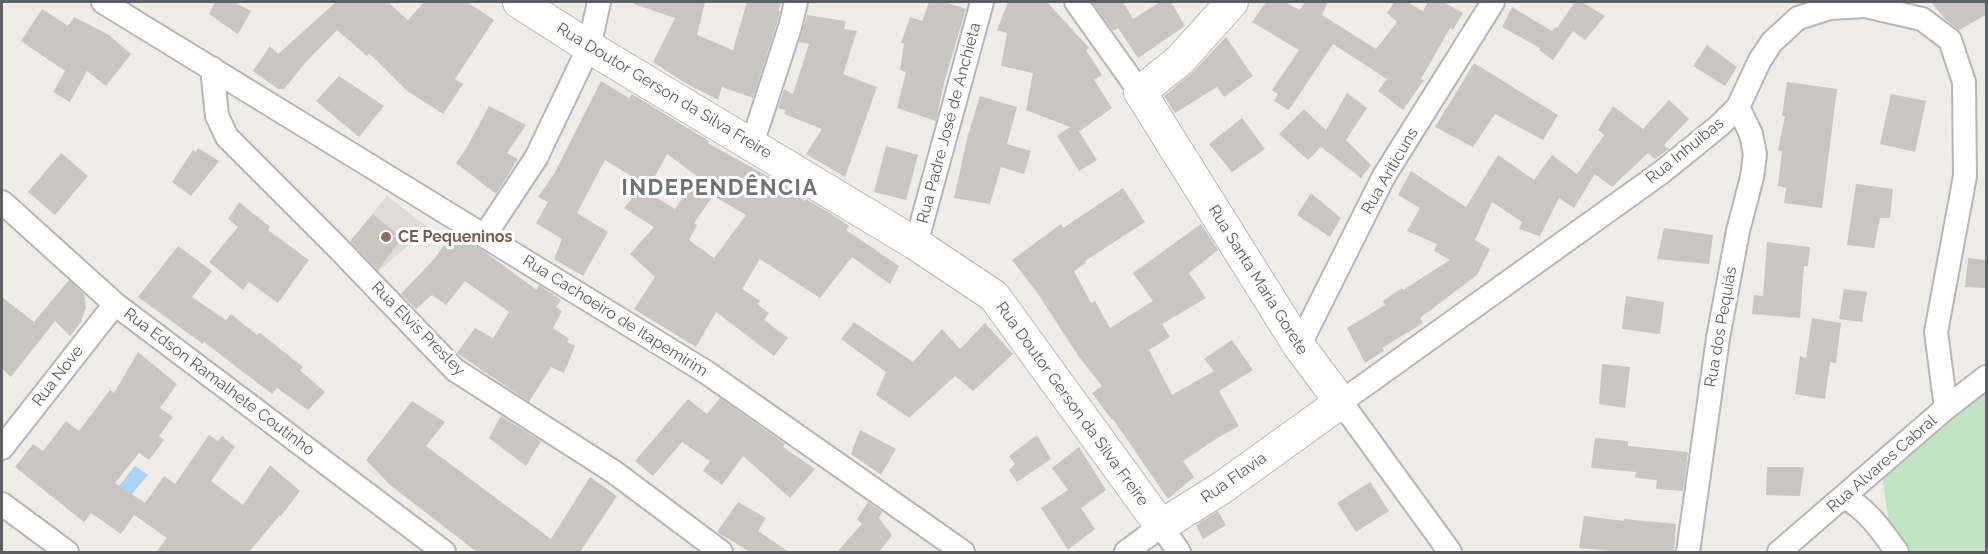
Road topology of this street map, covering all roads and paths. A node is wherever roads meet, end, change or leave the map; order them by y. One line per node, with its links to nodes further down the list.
1 (103, 2): 11 (street, Rua Cachoeiro de Itapemirim)
2 (519, 2): 10 (street, Rua Doutor Gerson da Silva Freire)
3 (599, 2): 10 (street)
4 (796, 2): 14 (street)
5 (982, 2): 17 (street, Rua Padre José de Anchieta)
6 (1076, 2): 12 (street, Rua Santa Maria Gorete)
7 (1232, 2): 12 (street)
8 (1493, 2): 19 (street, Rua Ariticuns)
9 (1797, 10): 13 (street, Rua Inhuibas); 22 (street, Rua Inhuibas)
10 (589, 47): 14 (street, Rua Doutor Gerson da Silva Freire); 16 (street)
11 (212, 68): 16 (street, Rua Cachoeiro de Itapemirim); 29 (street, Rua Elvis Presley)
12 (1140, 92): 19 (street, Rua Santa Maria Gorete)
13 (1738, 107): 21 (street, Rua Inhuibas); 34 (street, Rua dos Pequiás)
14 (752, 144): 17 (street, Rua Doutor Gerson da Silva Freire)
15 (2, 202): 18 (street, Rua Edson Ramalhete Coutinho)
16 (485, 235): 30 (street, Rua Cachoeiro de Itapemirim)
17 (916, 244): 26 (street, Rua Doutor Gerson da Silva Freire)
18 (115, 304): 23 (street, Rua Nove); 28 (street, Rua Edson Ramalhete Coutinho)
19 (1299, 346): 21 (street, Rua Santa Maria Gorete)
20 (1986, 377): 22 (street, Rua Alvares Cabral)
21 (1341, 402): 26 (street, Rua Flavia); 33 (street, Rua Santa Maria Gorete)
22 (1946, 408): 24 (street, Rua Alvares Cabral)
23 (2, 448)
24 (1844, 497): 35 (street, Rua Alvares Cabral); 36 (street)
25 (2, 504): 27 (street)
26 (1161, 526): 31 (street, Rua Flavia); 32 (street)
27 (67, 552)
28 (444, 552)
29 (720, 552)
30 (963, 552)
31 (1126, 552)
32 (1179, 552)
33 (1450, 552)
34 (1688, 552)
35 (1779, 552)
36 (1897, 552)

